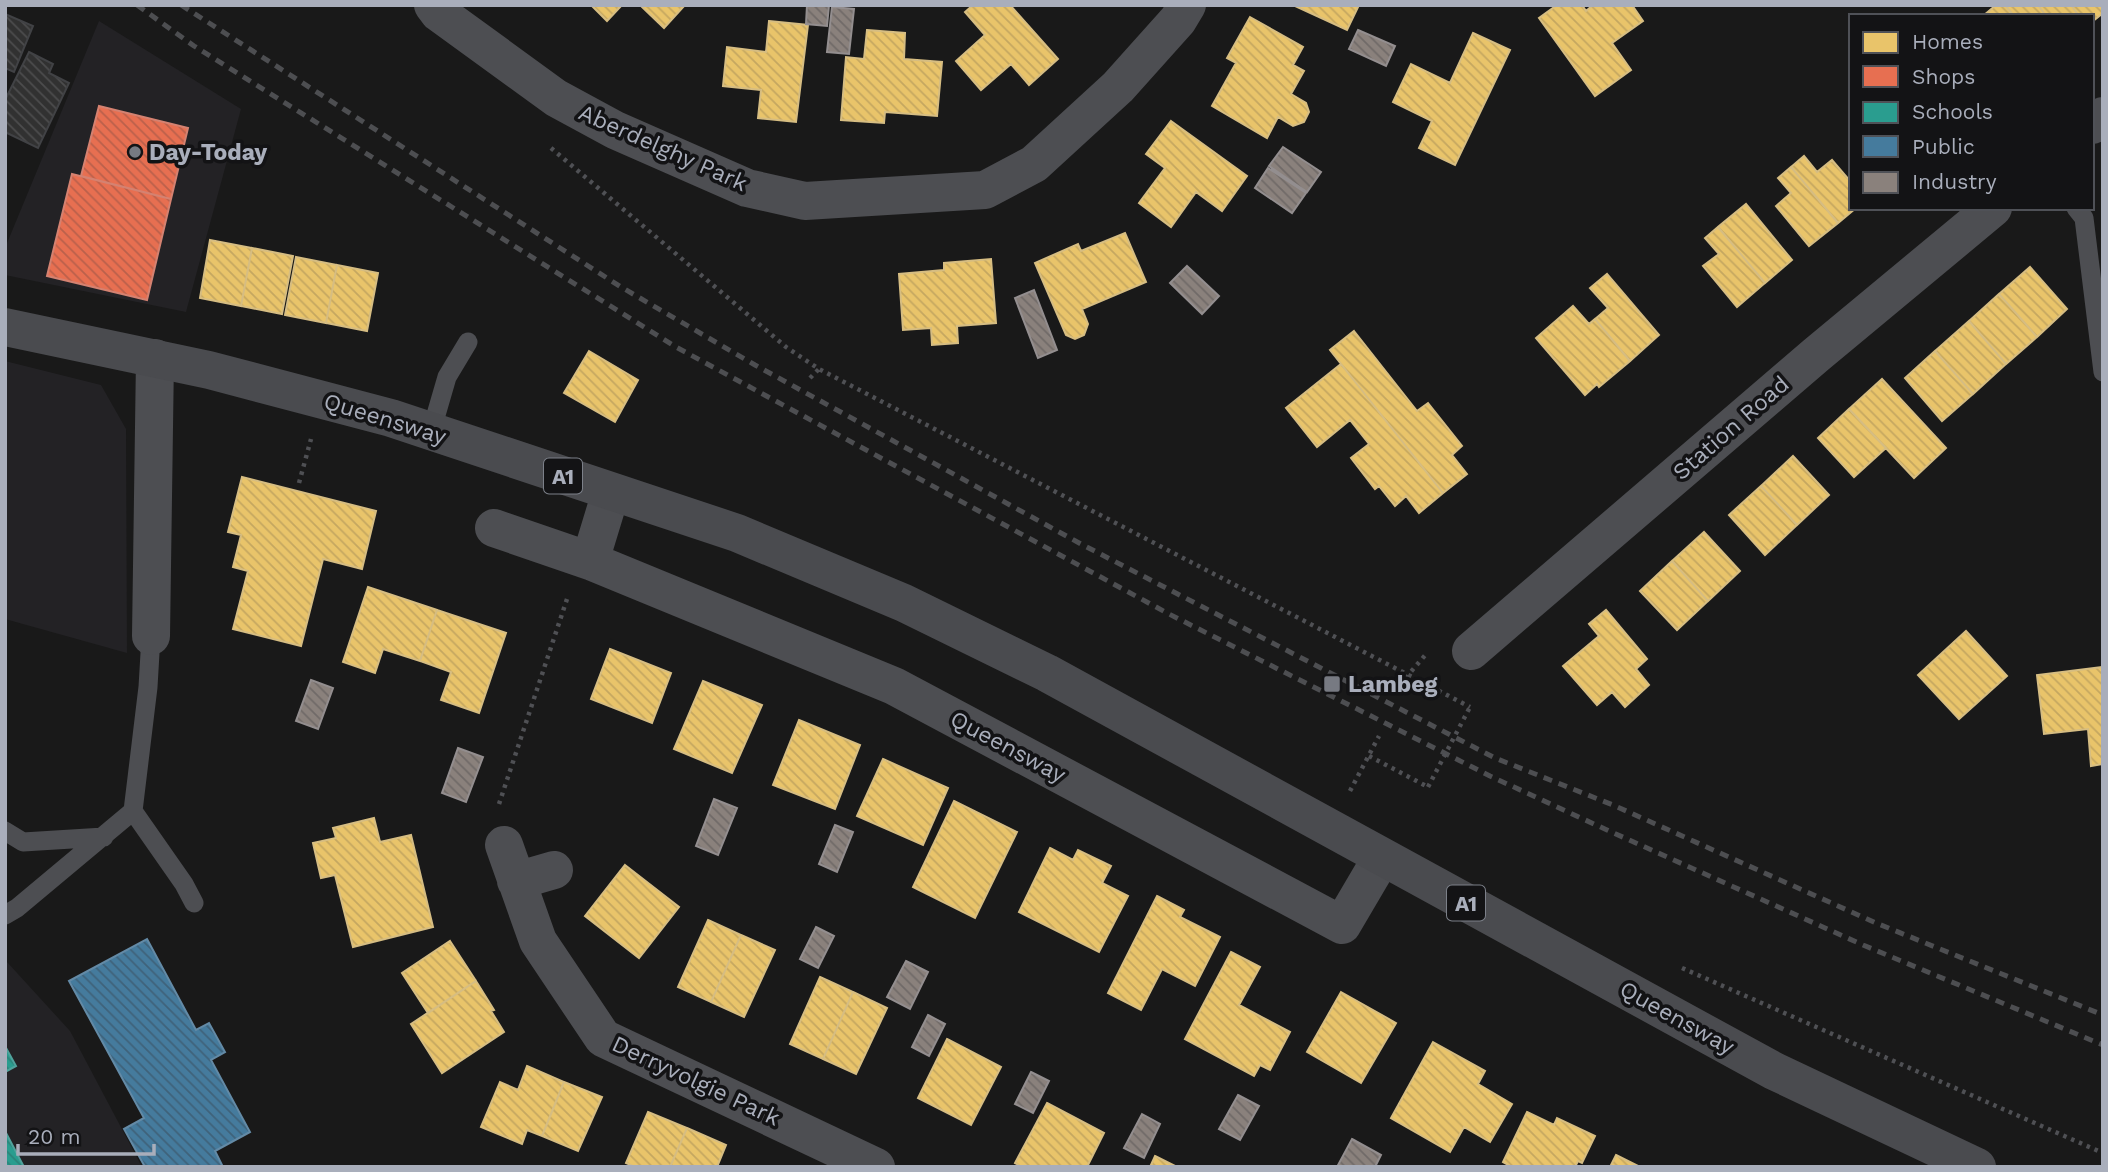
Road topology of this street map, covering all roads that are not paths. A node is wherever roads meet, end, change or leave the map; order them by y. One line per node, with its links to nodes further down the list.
1 (1187, 5): 2 (street, Aberdelghy Park)
2 (440, 8)
3 (1991, 210): 14 (street, Station Road)
4 (2078, 210): 8 (lane)
5 (5, 327): 7 (highway, Queensway / A1)
6 (468, 342): 9 (lane)
7 (155, 358): 9 (highway, Queensway / A1); 13 (street)
8 (2103, 372)
9 (431, 432): 10 (highway, Queensway / A1)
10 (611, 492): 12 (street); 19 (highway, Queensway / A1)
11 (494, 528): 12 (street, Queensway)
12 (590, 561): 19 (street, Queensway)
13 (151, 636): 15 (lane)
14 (1471, 651)
15 (133, 811): 17 (lane); 22 (lane)
16 (5, 831): 17 (lane)
17 (104, 838): 23 (lane)
18 (504, 845): 21 (street, Derryvolgie Park)
19 (1382, 857): 25 (highway, Queensway / A1)
20 (554, 870): 21 (street)
21 (516, 881): 24 (street, Derryvolgie Park)
22 (194, 903)
23 (5, 915)
24 (876, 1167)
25 (1977, 1167)

